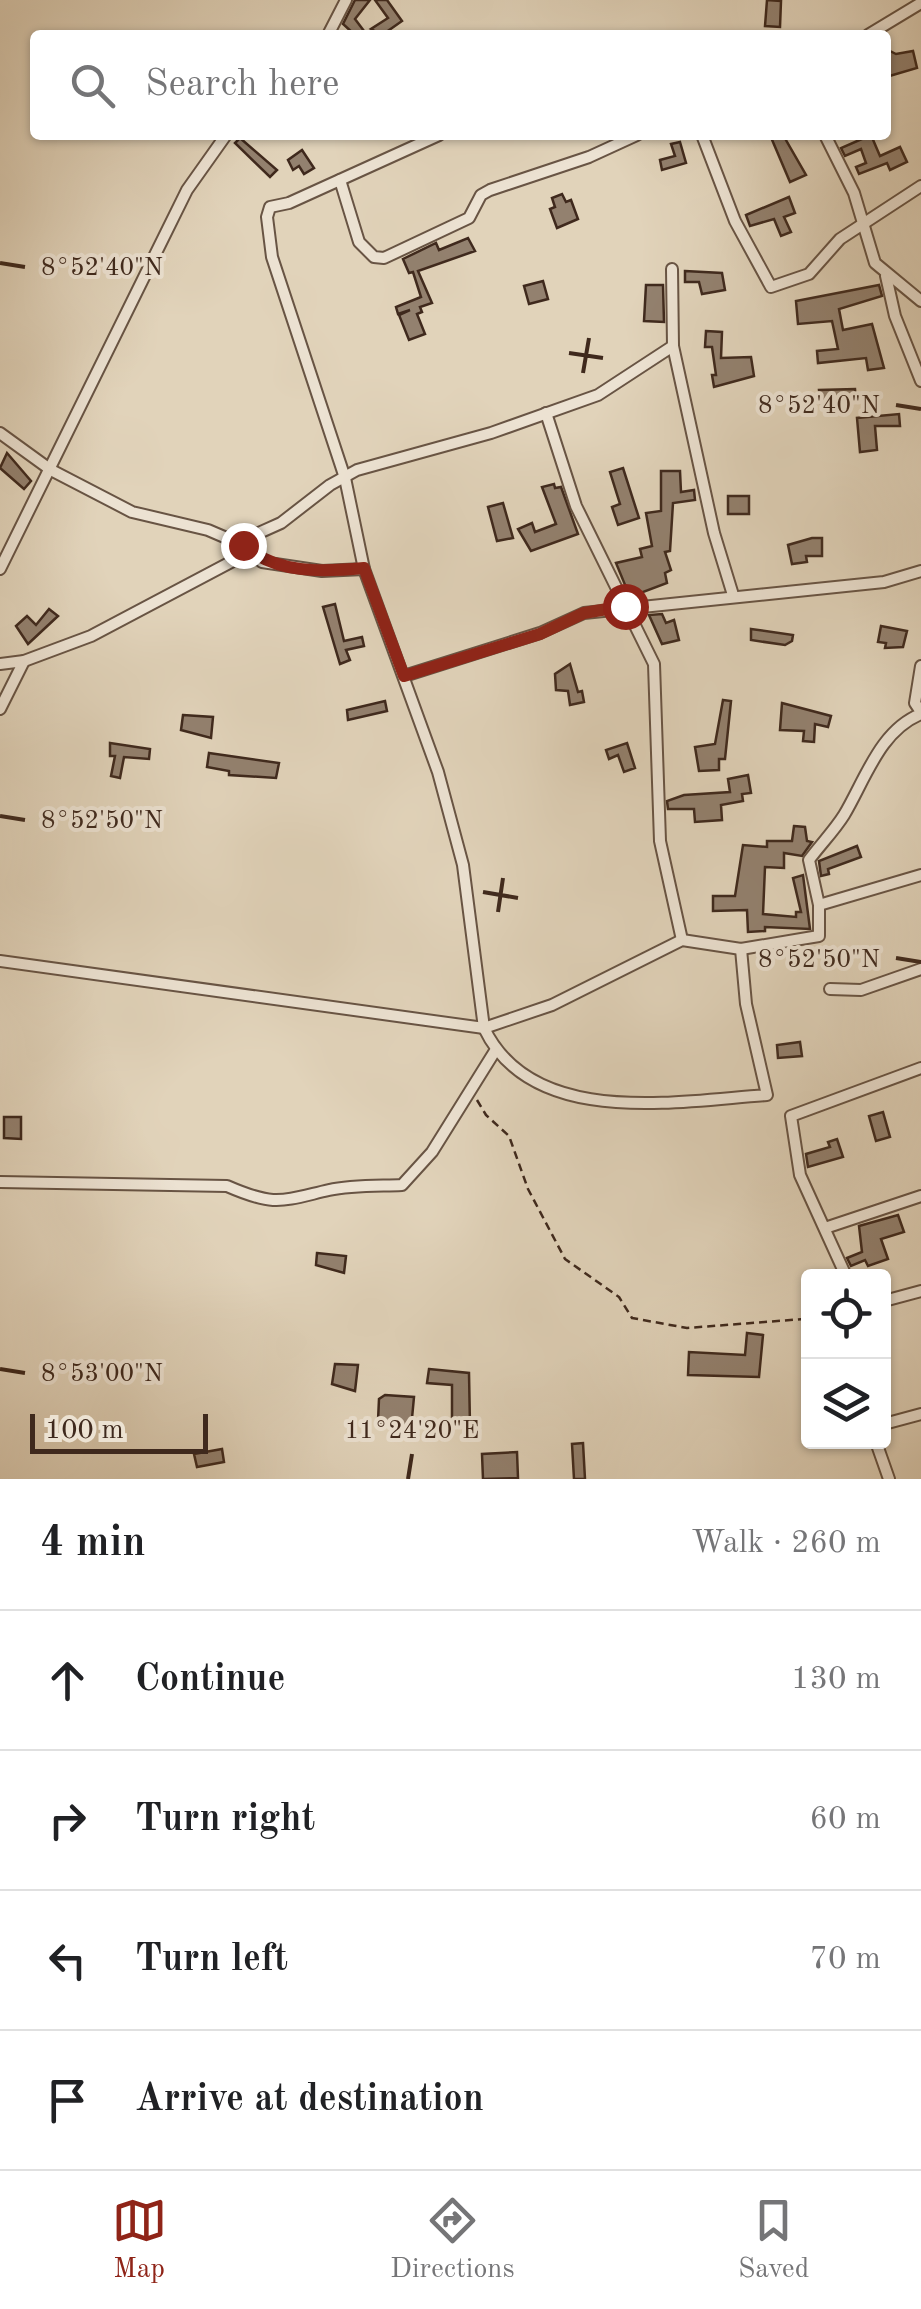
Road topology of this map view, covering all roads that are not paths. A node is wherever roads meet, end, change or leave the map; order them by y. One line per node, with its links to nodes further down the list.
1 (346, 0): 3 (street)
2 (921, 3): 4 (street)
3 (331, 30)
4 (876, 30)
5 (222, 140): 20 (street)
6 (427, 140): 10 (street)
7 (627, 140): 10 (street)
8 (704, 140): 12 (street)
9 (828, 140): 12 (street)
10 (340, 180): 21 (street)
11 (921, 186): 12 (street)
12 (861, 225): 14 (street)
13 (672, 269): 16 (street)
14 (886, 276): 15 (street); 17 (street)
15 (921, 301)
16 (673, 346): 18 (street); 26 (street)
17 (921, 381)
18 (546, 412): 21 (street); 27 (street)
19 (0, 433): 20 (street)
20 (52, 470): 22 (street); 24 (street)
21 (346, 478): 22 (street); 23 (street)
22 (243, 545): 23 (street); 28 (street)
23 (364, 568): 31 (street)
24 (0, 570)
25 (921, 571): 26 (street)
26 (732, 595): 27 (street)
27 (625, 606): 31 (street); 36 (street)
28 (24, 662): 29 (street); 32 (street)
29 (0, 664)
30 (921, 666): 33 (street)
31 (404, 676): 41 (street)
32 (0, 709)
33 (921, 713): 35 (street)
34 (921, 875): 35 (street)
35 (820, 905): 37 (street)
36 (682, 940): 37 (street); 41 (street)
37 (741, 949): 42 (street)
38 (0, 960): 41 (street)
39 (921, 969): 40 (street)
40 (830, 990)
41 (484, 1028): 42 (street)
42 (496, 1052): 44 (street)
43 (921, 1068): 46 (street)
44 (0, 1182)
45 (921, 1196): 46 (street)
46 (824, 1228): 47 (street)
47 (843, 1269)
48 (921, 1291): 49 (street)
49 (891, 1299)
50 (921, 1414): 51 (street)
51 (891, 1422)
52 (878, 1449): 53 (street)
53 (889, 1479)

